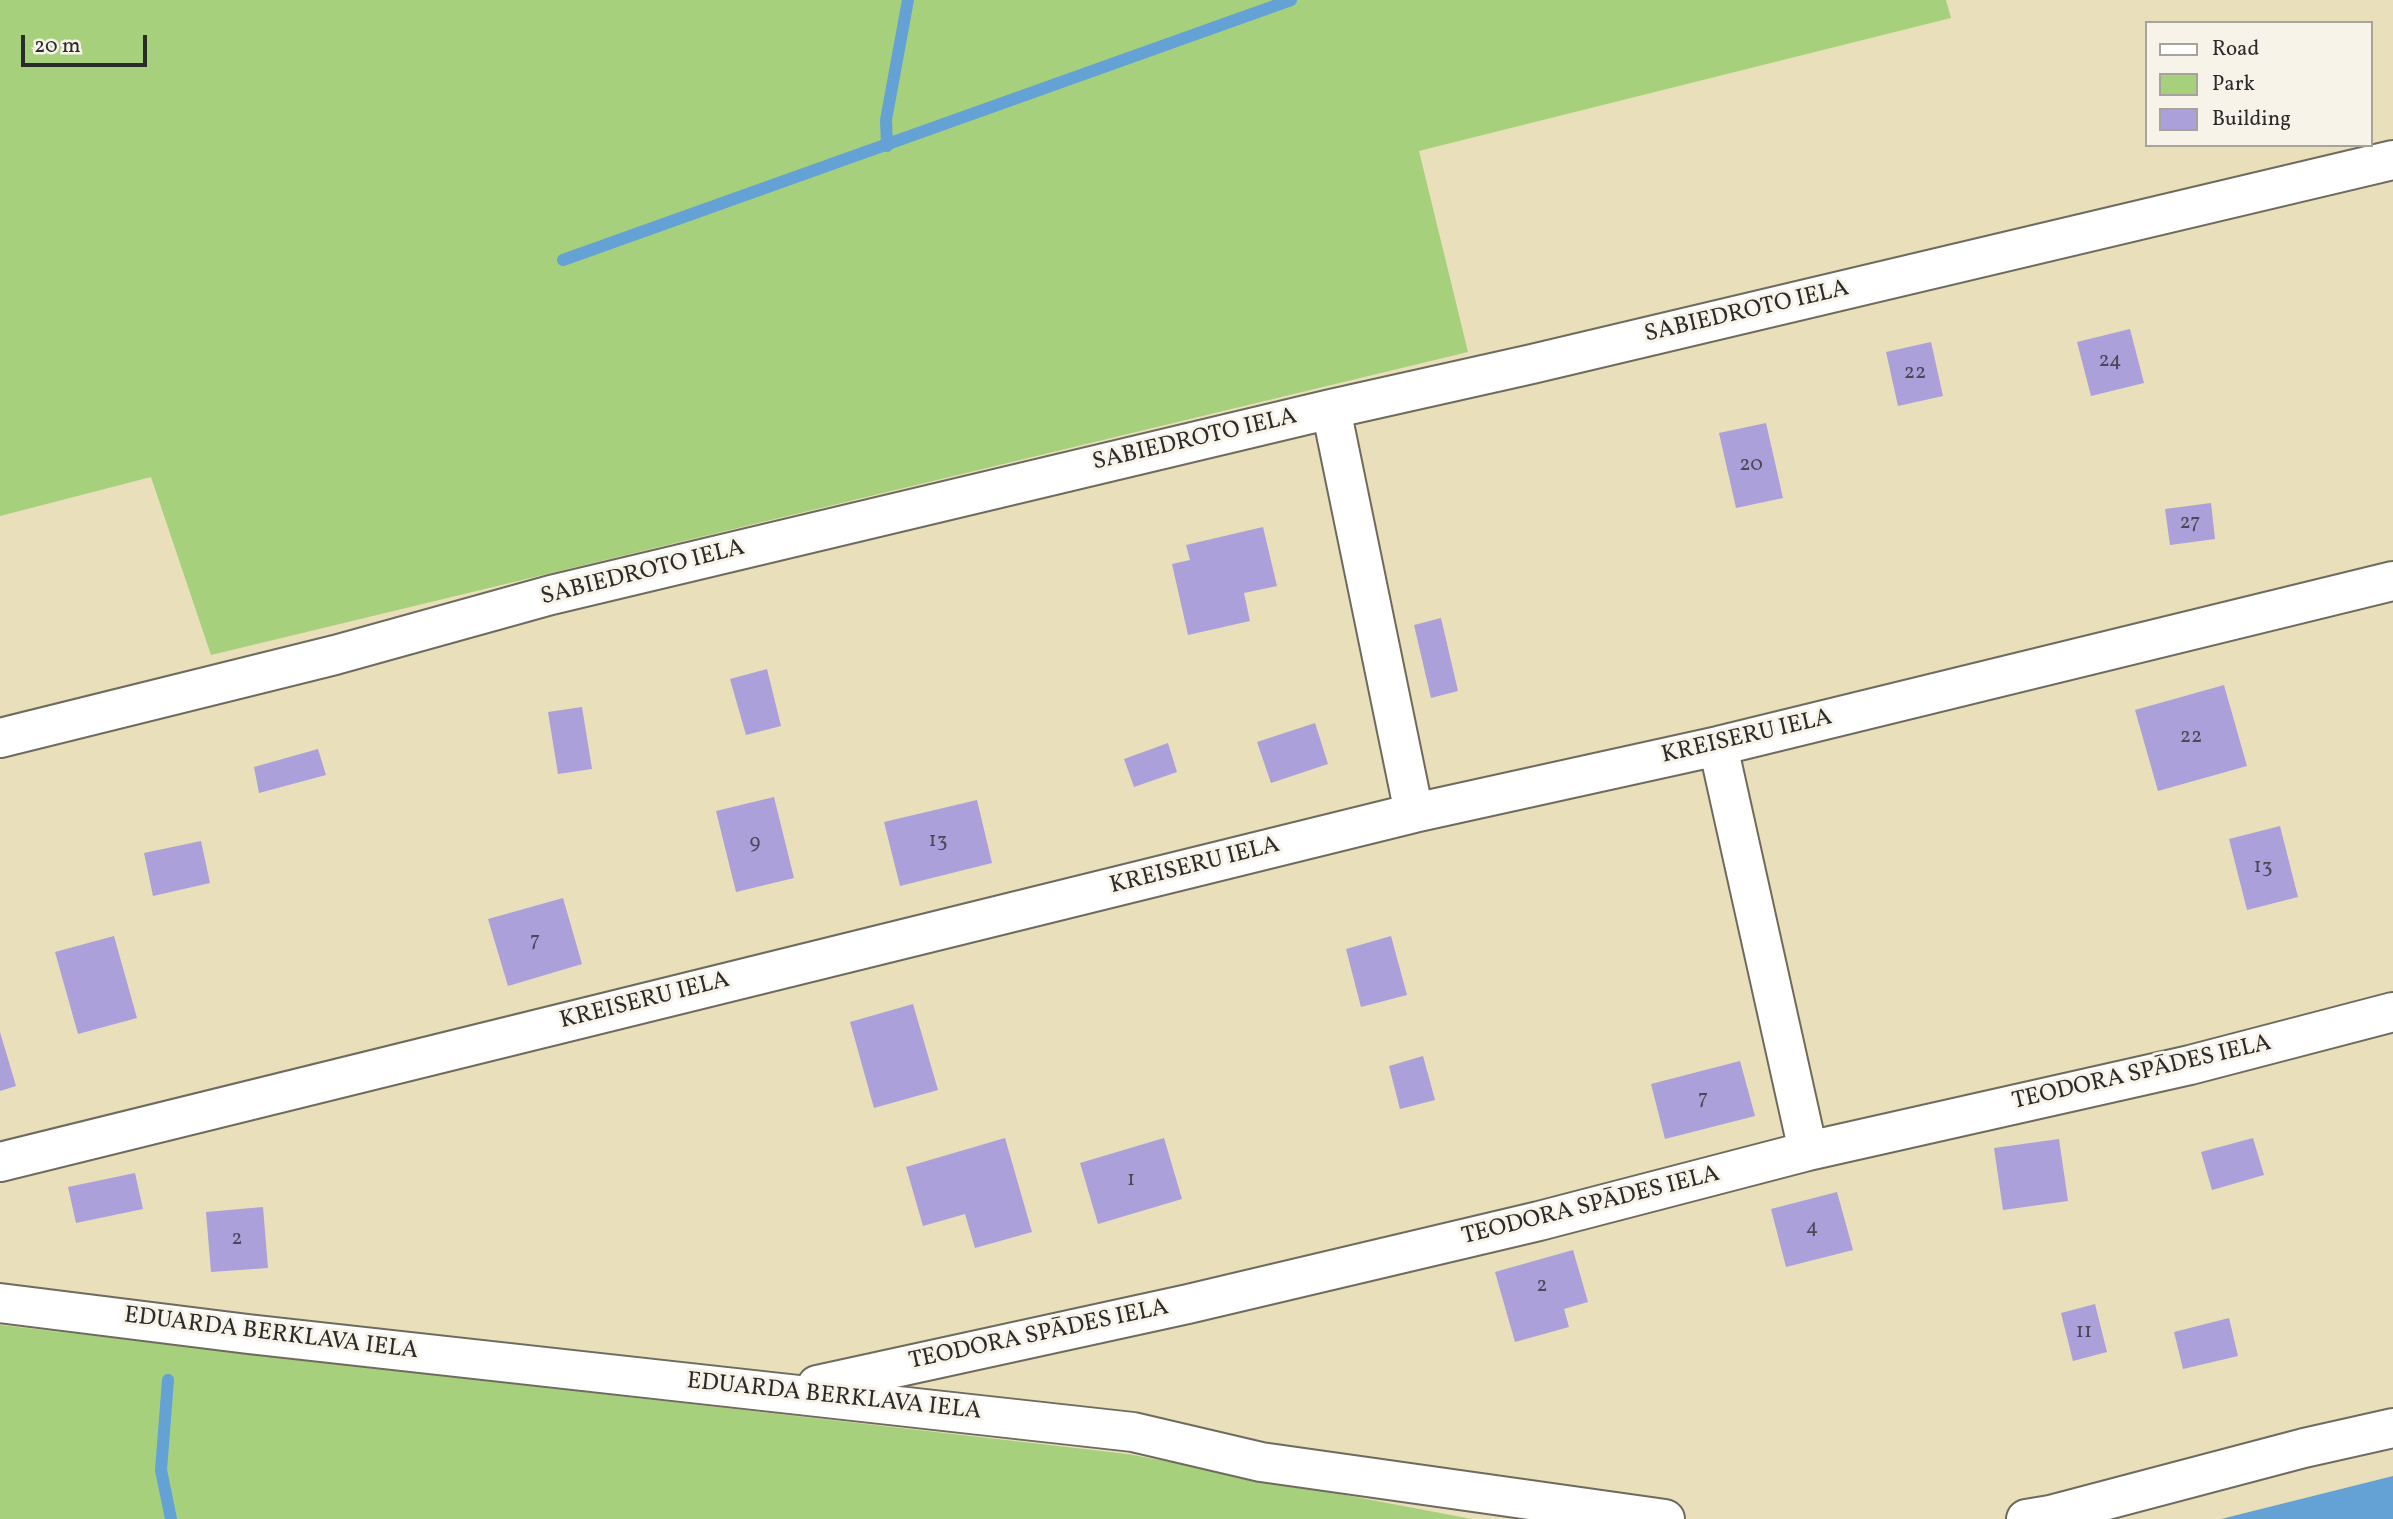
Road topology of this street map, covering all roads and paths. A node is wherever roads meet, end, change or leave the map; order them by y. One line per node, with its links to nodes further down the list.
1 (2393, 160): 2 (street, SABIEDROTO IELA)
2 (1331, 409): 4 (street, SABIEDROTO IELA); 6 (street)
3 (2393, 581): 5 (street, KREISERU IELA)
4 (0, 738)
5 (1718, 746): 6 (street, KREISERU IELA); 8 (street)
6 (1414, 813): 9 (street, KREISERU IELA)
7 (2393, 1012): 8 (street, TEODORA SPĀDES IELA)
8 (1808, 1151): 11 (street, TEODORA SPĀDES IELA)
9 (0, 1162)
10 (0, 1303): 11 (street, EDUARDA BERKLAVA IELA)
11 (787, 1392): 13 (street, EDUARDA BERKLAVA IELA)
12 (2393, 1427): 14 (street)
13 (1665, 1519)
14 (2026, 1519)

